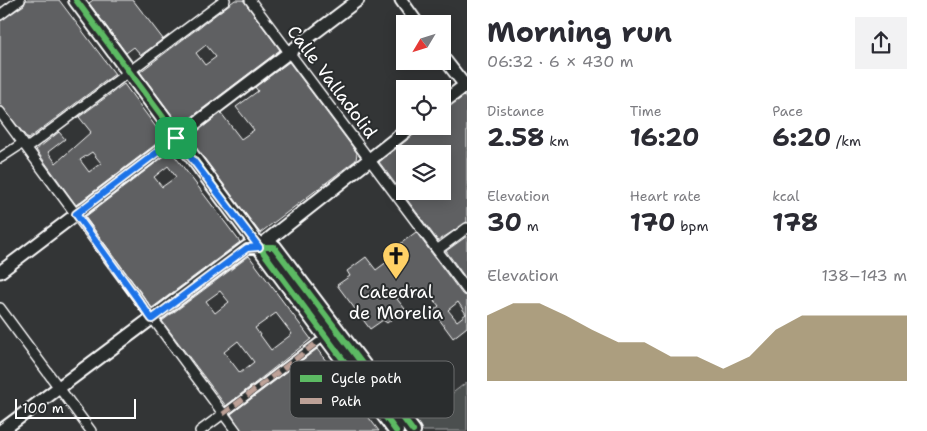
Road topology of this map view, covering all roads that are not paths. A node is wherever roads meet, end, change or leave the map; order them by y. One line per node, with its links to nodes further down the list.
1 (20, 0): 8 (street)
2 (76, 0): 12 (main road)
3 (225, 0): 7 (street)
4 (250, 0): 10 (street, Calle Valladolid)
5 (358, 0): 10 (street)
6 (400, 0): 9 (street)
7 (214, 3): 12 (street)
8 (0, 14)
9 (411, 15)
10 (289, 52): 17 (street); 20 (street, Calle Valladolid)
11 (451, 67): 13 (street)
12 (127, 71): 17 (main road); 18 (street)
13 (466, 86): 14 (main road)
14 (451, 97)
15 (0, 112): 18 (street)
16 (401, 135): 20 (main road)
17 (176, 138): 21 (street); 23 (main road)
18 (25, 145): 19 (street); 21 (street)
19 (0, 158)
20 (370, 160): 23 (main road); 24 (street, Calle Valladolid)
21 (76, 214): 25 (street); 28 (street)
22 (467, 228): 24 (street)
23 (259, 247): 28 (main road); 31 (main road)
24 (437, 250): 26 (street, Calle Valladolid)
25 (0, 272)
26 (467, 290)
27 (0, 308): 33 (street)
28 (152, 319): 33 (main road); 34 (street)
29 (318, 342): 30 (street)
30 (293, 361)
31 (348, 361)
32 (290, 363): 34 (street)
33 (59, 388): 37 (main road); 38 (street)
34 (223, 414): 39 (street); 40 (street)
35 (392, 418): 36 (main road)
36 (401, 429)
37 (6, 430)
38 (92, 431)
39 (200, 431)
40 (236, 431)

